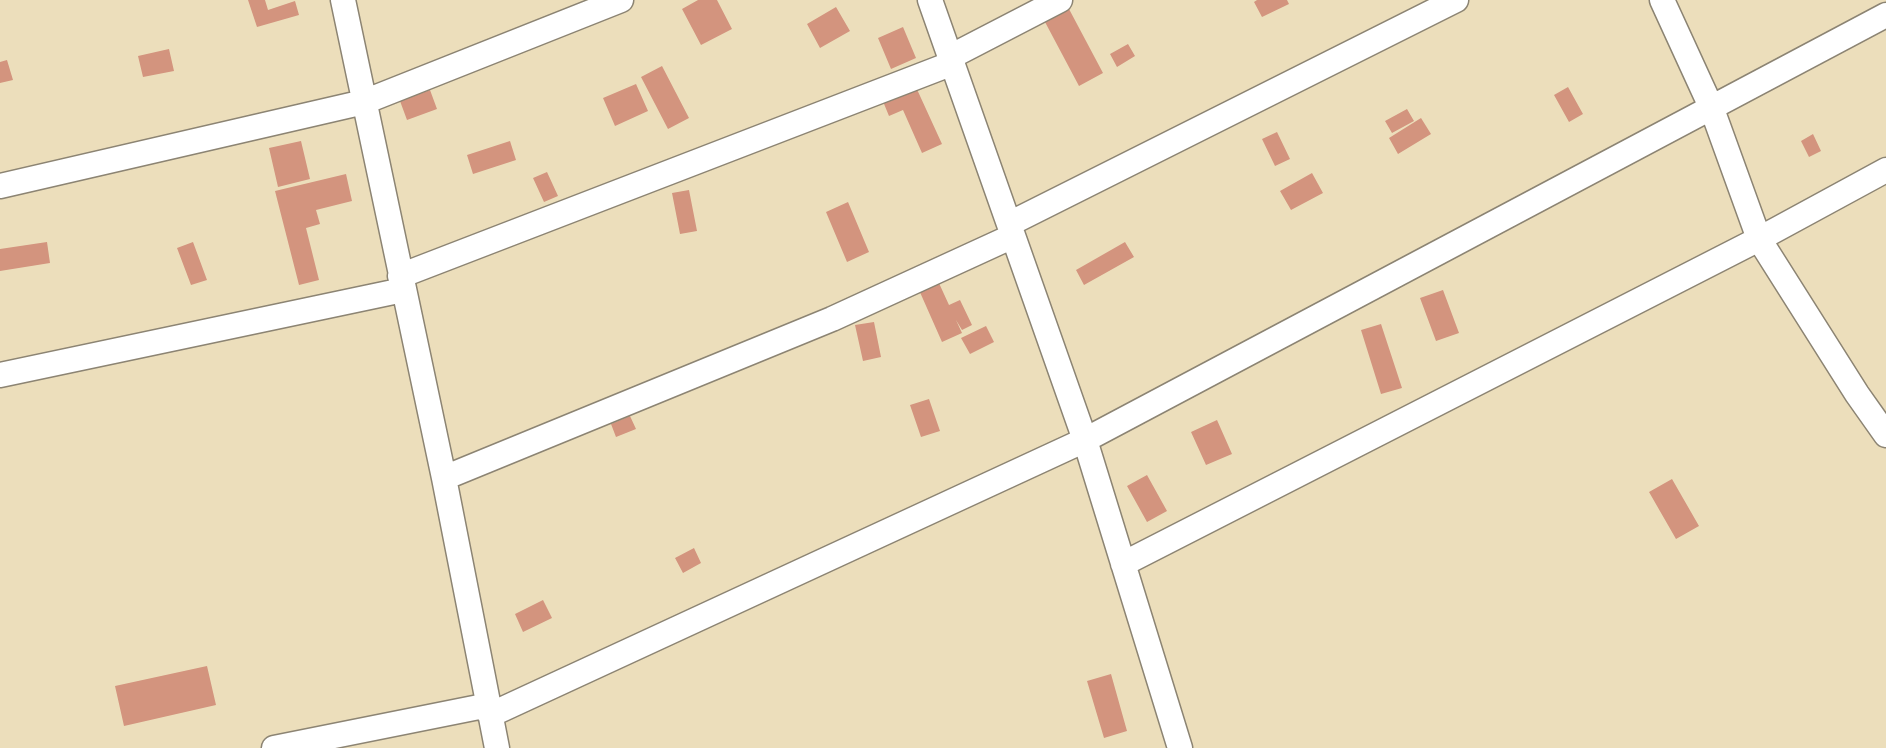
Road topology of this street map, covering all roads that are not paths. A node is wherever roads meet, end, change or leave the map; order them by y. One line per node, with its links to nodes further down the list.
1 (343, 0): 9 (street)
2 (621, 0): 9 (street)
3 (930, 0): 8 (street)
4 (1060, 0): 8 (street)
5 (1456, 0): 13 (street)
6 (1662, 0): 10 (street)
7 (1886, 15): 10 (street)
8 (952, 60): 13 (street); 15 (street)
9 (364, 102): 12 (street); 15 (street)
10 (1712, 109): 14 (street); 18 (street)
11 (1886, 170): 14 (street)
12 (0, 186)
13 (1011, 230): 18 (street); 19 (street)
14 (1759, 239): 17 (street); 20 (street)
15 (402, 283): 16 (street); 19 (street)
16 (0, 375)
17 (1886, 435)
18 (1085, 440): 20 (street); 21 (street)
19 (444, 478): 21 (street)
20 (1123, 564): 24 (street)
21 (490, 710): 22 (street); 23 (street)
22 (274, 748)
23 (497, 748)
24 (1180, 748)

